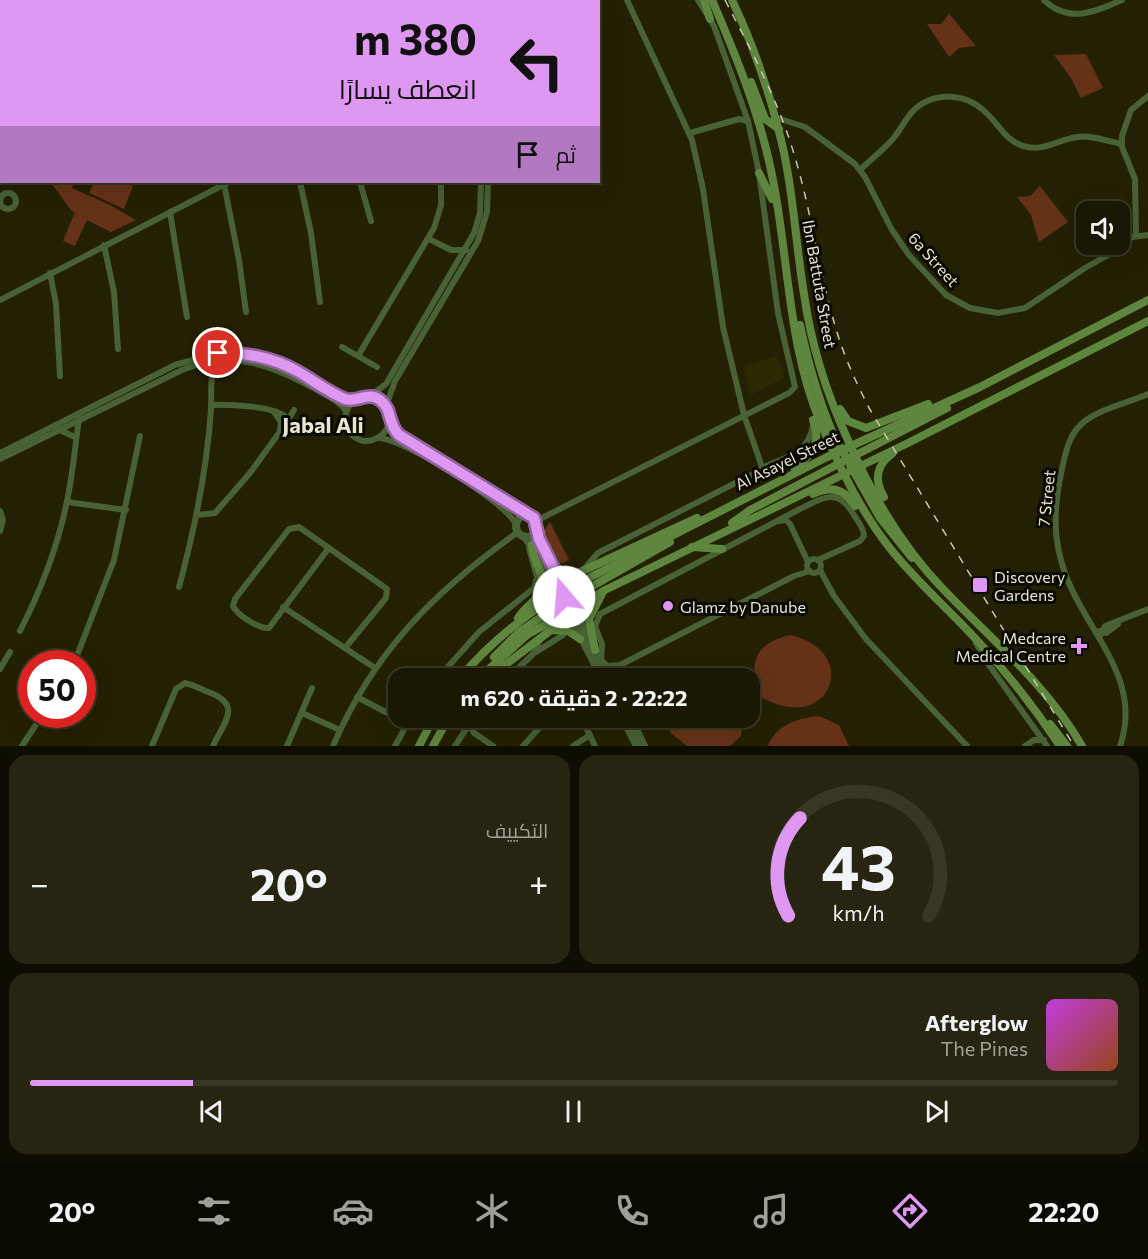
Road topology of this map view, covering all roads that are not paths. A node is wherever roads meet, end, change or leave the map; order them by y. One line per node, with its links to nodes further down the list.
1 (627, 0): 18 (street)
2 (698, 0): 8 (street)
3 (704, 0): 8 (main road)
4 (712, 0): 9 (main road, Ibn Battuta Street)
5 (732, 0): 12 (main road, Ibn Battuta Street)
6 (1044, 0): 7 (street)
7 (1122, 0)
8 (710, 20): 11 (street)
9 (741, 67): 16 (main road); 30 (main road, Ibn Battuta Street)
10 (1148, 96): 20 (street)
11 (744, 110): 13 (street); 14 (street)
12 (774, 117): 15 (street, 6a Street); 16 (main road, Ibn Battuta Street)
13 (739, 119): 14 (street); 17 (street)
14 (748, 121): 22 (street)
15 (793, 124): 16 (street); 21 (street, 6a Street)
16 (779, 129): 58 (main road, Ibn Battuta Street)
17 (701, 130): 18 (street); 19 (street)
18 (690, 133): 19 (street)
19 (692, 140): 67 (street)
20 (1122, 144): 21 (street); 33 (street)
21 (860, 170): 33 (street, 6a Street)
22 (759, 173): 30 (main road); 67 (street)
23 (226, 183): 29 (street); 44 (street)
24 (300, 183): 43 (street)
25 (360, 183): 31 (street)
26 (441, 183): 34 (street)
27 (481, 183): 37 (street)
28 (488, 183): 63 (street)
29 (170, 212): 35 (street); 46 (street)
30 (779, 221): 38 (main road, Ibn Battuta Street)
31 (371, 222)
32 (1148, 235): 33 (street, 6a Street)
33 (1136, 236)
34 (429, 239): 36 (street); 51 (street)
35 (104, 245): 40 (street); 50 (street)
36 (451, 250): 37 (street); 39 (street)
37 (465, 250): 39 (street)
38 (784, 263): 69 (main road); 80 (main road, Ibn Battuta Street)
39 (457, 265): 60 (street)
40 (50, 273): 41 (street); 55 (street)
41 (0, 300)
42 (1148, 300): 57 (main road)
43 (320, 302)
44 (246, 312)
45 (1148, 316): 48 (main road)
46 (187, 317)
47 (1148, 321): 48 (main road, Al Asayel Street)
48 (1131, 330): 77 (main road, Al Asayel Street)
49 (342, 347): 51 (street)
50 (118, 349)
51 (358, 356): 54 (street)
52 (220, 360): 53 (street); 56 (street); 65 (street)
53 (200, 363): 56 (street); 68 (street)
54 (377, 367)
55 (60, 376)
56 (211, 377): 62 (street)
57 (993, 380): 58 (main road); 80 (main road)
58 (829, 393): 80 (main road, Ibn Battuta Street)
59 (1148, 394): 113 (street, 7 Street)
60 (370, 396): 61 (street); 63 (street)
61 (354, 400): 65 (street); 78 (street)
62 (211, 405): 66 (street); 87 (street)
63 (386, 406): 71 (street)
64 (294, 410): 70 (street)
65 (346, 411): 76 (street)
66 (274, 412): 70 (street); 73 (street)
67 (744, 415): 81 (street); 91 (street)
68 (79, 419): 72 (street); 75 (street)
69 (813, 419): 81 (street); 82 (main road)
70 (287, 422): 73 (street)
71 (390, 424): 76 (street); 88 (street)
72 (57, 429): 75 (street); 79 (street)
73 (280, 430): 87 (street)
74 (140, 436): 84 (street)
75 (75, 437): 83 (street)
76 (380, 438): 97 (street)
77 (908, 443): 80 (main road, Al Asayel Street); 101 (main road)
78 (0, 453)
79 (0, 459)
80 (848, 459): 82 (main road, Al Asayel Street); 90 (main road, Al Asayel Street); 95 (main road); 96 (main road, Ibn Battuta Street); 101 (main road, Ibn Battuta Street); 108 (main road)
81 (762, 467): 104 (street)
82 (785, 478): 89 (main road, Al Asayel Street)
83 (67, 502): 84 (street); 116 (street)
84 (126, 510): 123 (street)
85 (798, 510): 92 (street); 102 (street); 102 (street)
86 (0, 511): 93 (street)
87 (198, 512): 107 (street)
88 (528, 516): 91 (street); 97 (street)
89 (708, 516): 104 (main road); 110 (main road, Al Asayel Street)
90 (754, 516): 95 (main road, Al Asayel Street); 96 (main road)
91 (537, 521): 94 (street)
92 (762, 528): 100 (street); 102 (street)
93 (0, 531)
94 (537, 531): 97 (street); 103 (street)
95 (720, 532): 98 (main road, Al Asayel Street)
96 (878, 532): 120 (main road, Ibn Battuta Street)
97 (524, 536): 110 (street); 114 (main road); 130 (street); 131 (street)
98 (692, 547): 100 (main road); 109 (main road, Al Asayel Street)
99 (328, 549): 111 (street); 111 (street); 122 (street)
100 (722, 549): 128 (street)
101 (916, 555): 108 (main road, Ibn Battuta Street)
102 (812, 561): 105 (street); 105 (street); 106 (street)
103 (552, 564): 104 (main road); 110 (street)
104 (582, 571)
105 (815, 571): 106 (street); 179 (street)
106 (794, 576): 129 (street)
107 (179, 586)
108 (942, 588): 183 (main road, Ibn Battuta Street)
109 (605, 590): 110 (main road, Al Asayel Street); 124 (main road)
110 (566, 602): 114 (main road, Al Asayel Street); 121 (street); 124 (street); 133 (main road)
111 (283, 607): 122 (street)
112 (1148, 609): 115 (street)
113 (1089, 618): 115 (street); 117 (street, 7 Street)
114 (514, 624): 132 (main road, Al Asayel Street)
115 (1109, 627): 117 (street); 125 (street)
116 (20, 632)
117 (1099, 633): 125 (street, 7 Street)
118 (563, 634): 127 (street)
119 (542, 636): 121 (main road); 127 (street); 134 (main road)
120 (974, 637): 144 (main road, Ibn Battuta Street); 158 (street)
121 (580, 639): 128 (street)
122 (345, 648): 130 (street)
123 (79, 650)
124 (596, 650): 128 (street)
125 (1107, 650): 184 (street, 7 Street)
126 (10, 652): 140 (street)
127 (533, 654): 135 (street)
128 (599, 664): 129 (street); 136 (street); 137 (street); 138 (street)
129 (620, 665): 139 (street)
130 (375, 668): 142 (street)
131 (447, 668)
132 (468, 668)
133 (490, 668)
134 (496, 668)
135 (518, 668)
136 (597, 668)
137 (600, 668)
138 (602, 668)
139 (618, 668)
140 (0, 669)
141 (312, 688): 146 (street)
142 (362, 688): 143 (street); 145 (street)
143 (357, 697): 156 (street); 157 (street)
144 (1033, 706): 181 (main road, Ibn Battuta Street); 182 (main road)
145 (388, 708)
146 (302, 713): 157 (street); 166 (street)
147 (34, 728): 163 (street)
148 (428, 728): 169 (main road)
149 (444, 728): 170 (main road)
150 (466, 728): 159 (street)
151 (471, 728): 173 (street)
152 (539, 728): 174 (street)
153 (586, 728): 160 (street)
154 (628, 728): 177 (street)
155 (635, 728): 178 (street)
156 (404, 729): 168 (street)
157 (340, 730): 167 (street)
158 (1037, 730): 161 (street); 162 (street)
159 (461, 735): 171 (street); 172 (street)
160 (590, 735): 175 (street); 176 (street)
161 (1034, 740): 162 (street); 180 (street)
162 (1046, 743)
163 (22, 746)
164 (152, 746): 165 (street)
165 (213, 746)
166 (287, 746)
167 (333, 746)
168 (395, 746)
169 (419, 746)
170 (433, 746)
171 (455, 746)
172 (487, 746)
173 (493, 746)
174 (523, 746)
175 (573, 746)
176 (595, 746)
177 (637, 746)
178 (644, 746)
179 (967, 746)
180 (1025, 746)
181 (1060, 746)
182 (1067, 746)
183 (1082, 746)
184 (1120, 746)

